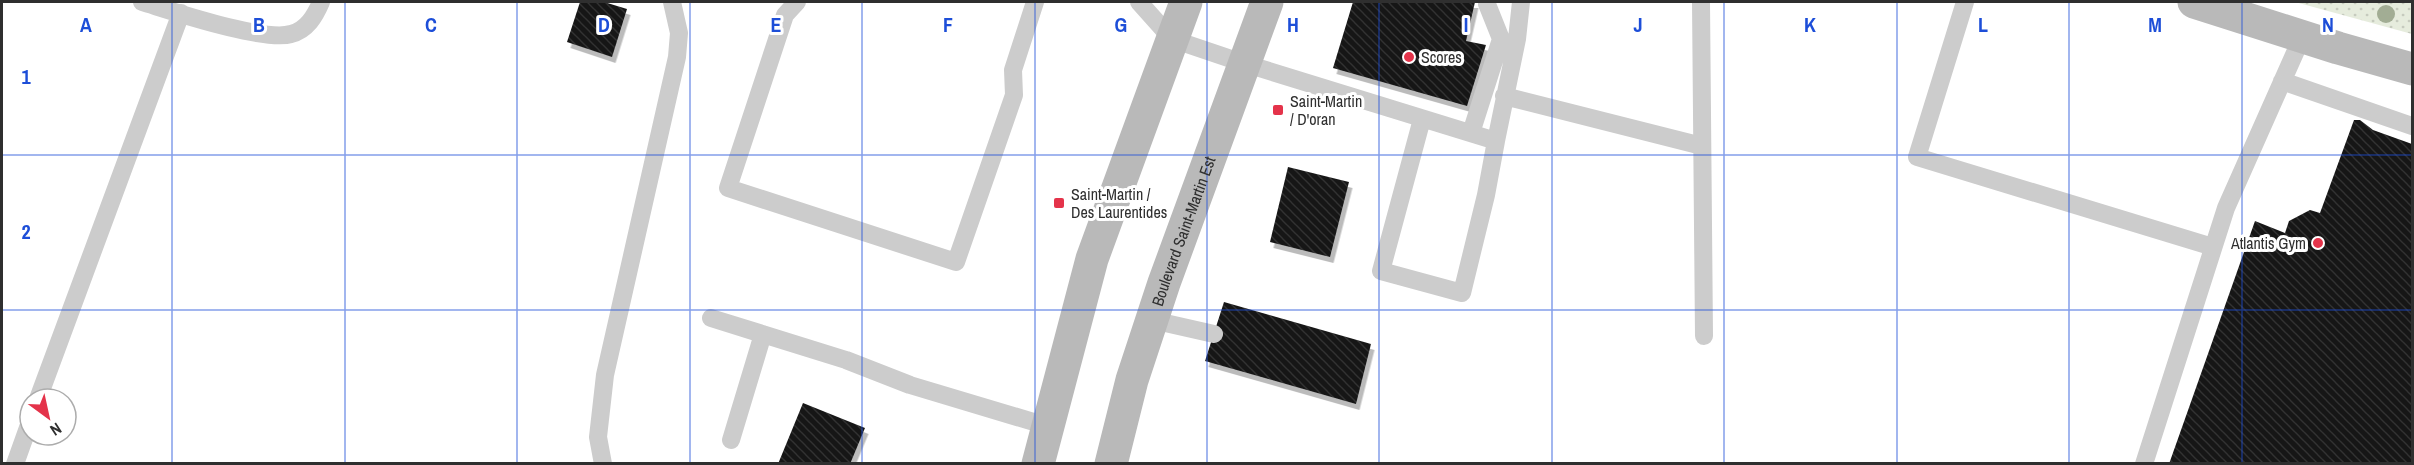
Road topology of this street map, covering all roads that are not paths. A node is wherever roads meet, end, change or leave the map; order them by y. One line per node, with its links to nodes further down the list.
1 (142, 2): 14 (lane)
2 (321, 2): 14 (lane)
3 (672, 2): 37 (lane)
4 (796, 2): 5 (lane)
5 (1035, 2)
6 (1139, 2): 16 (lane)
7 (1186, 2): 16 (main road)
8 (1267, 2): 17 (main road, Boulevard Saint-Martin Est)
9 (1521, 2): 20 (lane)
10 (1701, 2): 25 (lane)
11 (1965, 2): 26 (lane)
12 (2194, 2): 15 (main road)
13 (1487, 4): 23 (lane)
14 (181, 13): 32 (lane)
15 (2302, 37): 18 (main road); 19 (lane)
16 (1172, 39): 17 (lane); 33 (main road)
17 (1243, 63): 21 (lane); 28 (main road, Boulevard Saint-Martin Est)
18 (2412, 69)
19 (2282, 81): 22 (lane); 26 (lane)
20 (1504, 96): 24 (lane); 25 (lane)
21 (1422, 119): 23 (lane); 24 (lane)
22 (2412, 126)
23 (1471, 134): 24 (lane)
24 (1496, 141)
25 (1702, 146): 31 (lane)
26 (2213, 247): 40 (lane)
27 (711, 318): 29 (lane)
28 (1152, 320): 30 (lane); 39 (main road, Boulevard Saint-Martin Est)
29 (763, 334): 33 (lane); 34 (lane)
30 (1214, 334)
31 (1704, 336)
32 (42, 387)
33 (1047, 426): 38 (main road)
34 (731, 440)
35 (21, 447): 36 (lane)
36 (15, 464)
37 (603, 464)
38 (1038, 464)
39 (1111, 464)
40 (2144, 464)

